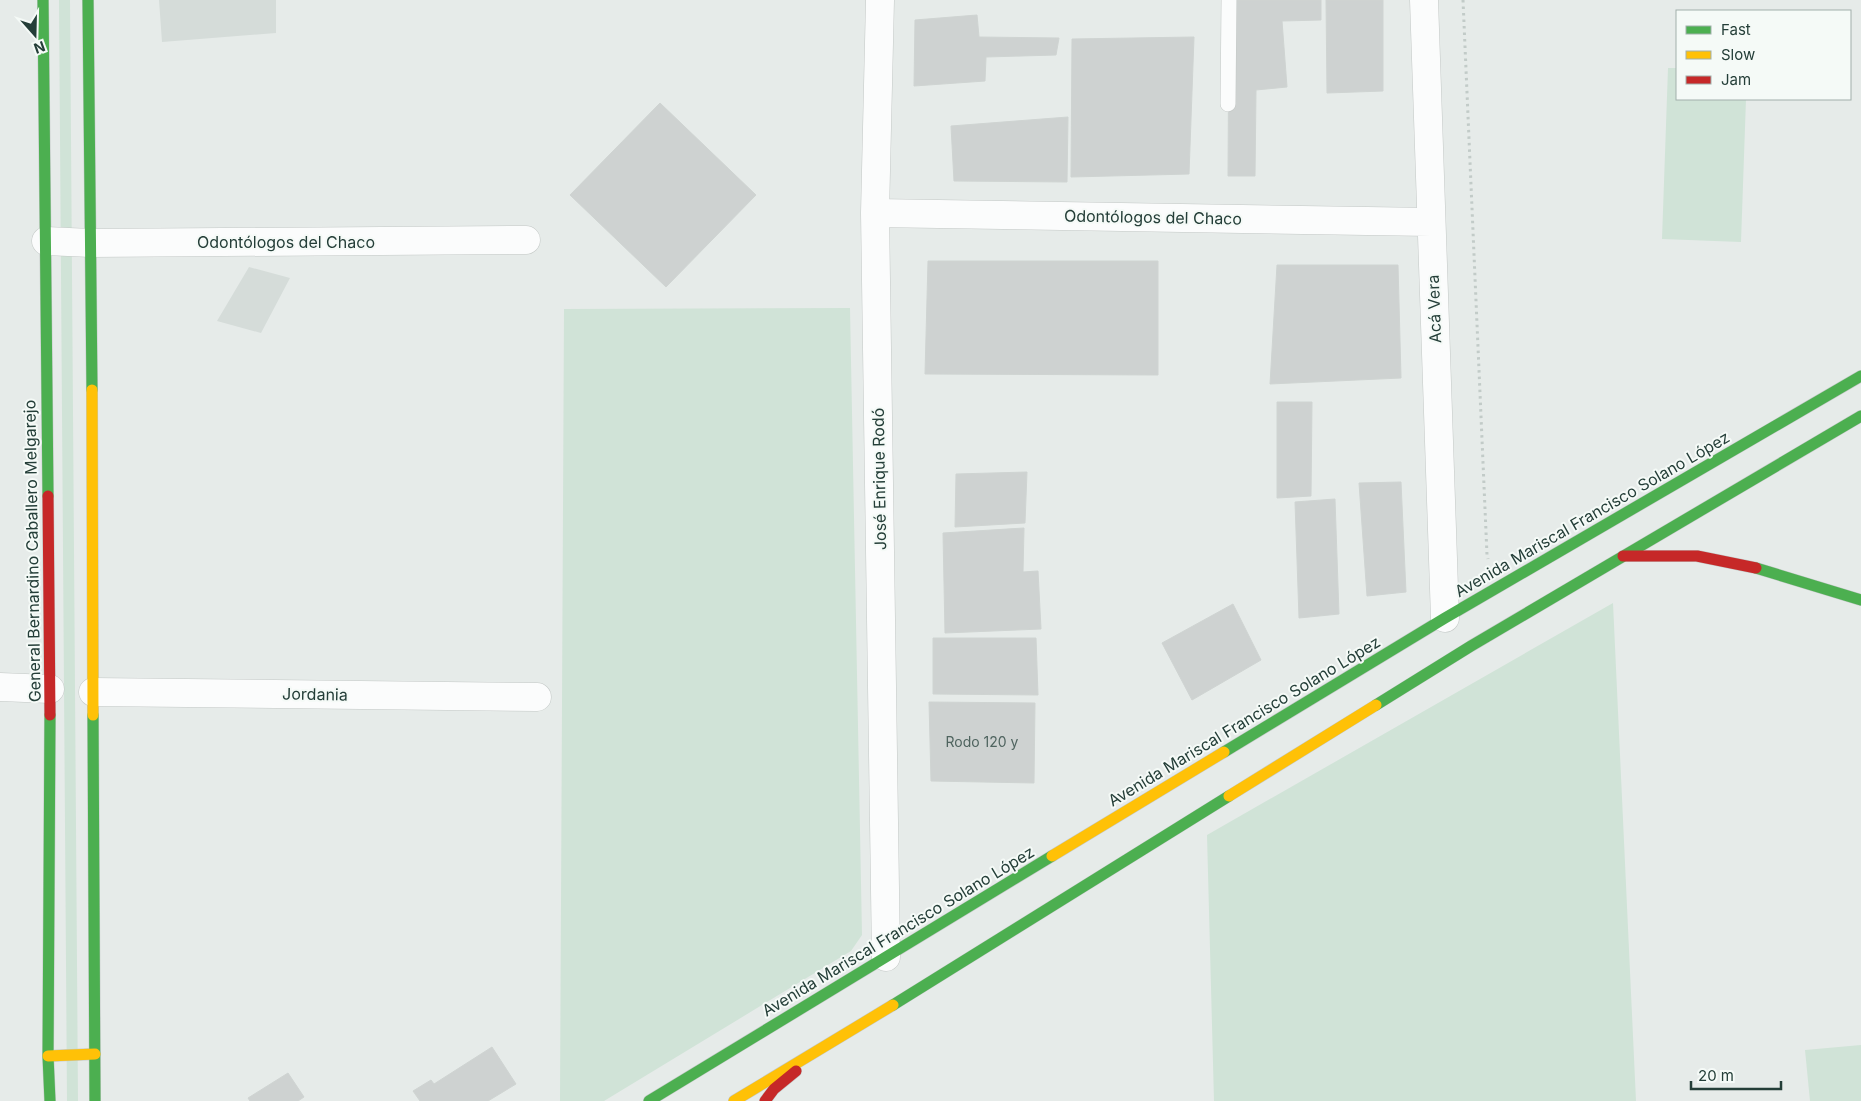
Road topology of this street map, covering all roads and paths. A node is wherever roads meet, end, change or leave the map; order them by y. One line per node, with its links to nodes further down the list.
1 (43, 0): 11 (main road, General Bernardino Caballero Melgarejo)
2 (88, 0): 12 (main road)
3 (880, 0): 8 (street, José Enrique Rodó)
4 (1229, 0): 7 (lane)
5 (1424, 0): 9 (street, Acá Vera)
6 (1463, 0): 16 (path)
7 (1228, 104)
8 (875, 213): 9 (street, Odontólogos del Chaco); 23 (street, José Enrique Rodó)
9 (1430, 222): 18 (street, Acá Vera)
10 (526, 240): 12 (street, Odontólogos del Chaco)
11 (46, 242): 12 (street, Odontólogos del Chaco); 20 (main road, General Bernardino Caballero Melgarejo)
12 (91, 243): 21 (main road)
13 (1861, 376): 18 (main road, Avenida Mariscal Francisco Solano López)
14 (1861, 416): 15 (main road)
15 (1623, 556): 17 (main road); 24 (main road)
16 (1490, 561)
17 (1861, 600)
18 (1445, 618): 23 (main road, Avenida Mariscal Francisco Solano López)
19 (0, 687): 20 (street)
20 (50, 688): 26 (main road, General Bernardino Caballero Melgarejo)
21 (93, 692): 22 (street, Jordania); 25 (main road)
22 (537, 697)
23 (886, 957): 29 (main road, Avenida Mariscal Francisco Solano López)
24 (829, 1044): 30 (main road); 31 (main road)
25 (95, 1054): 26 (main road); 28 (main road)
26 (48, 1056): 27 (main road, General Bernardino Caballero Melgarejo)
27 (50, 1101)
28 (95, 1101)
29 (649, 1101)
30 (734, 1101)
31 (765, 1101)

